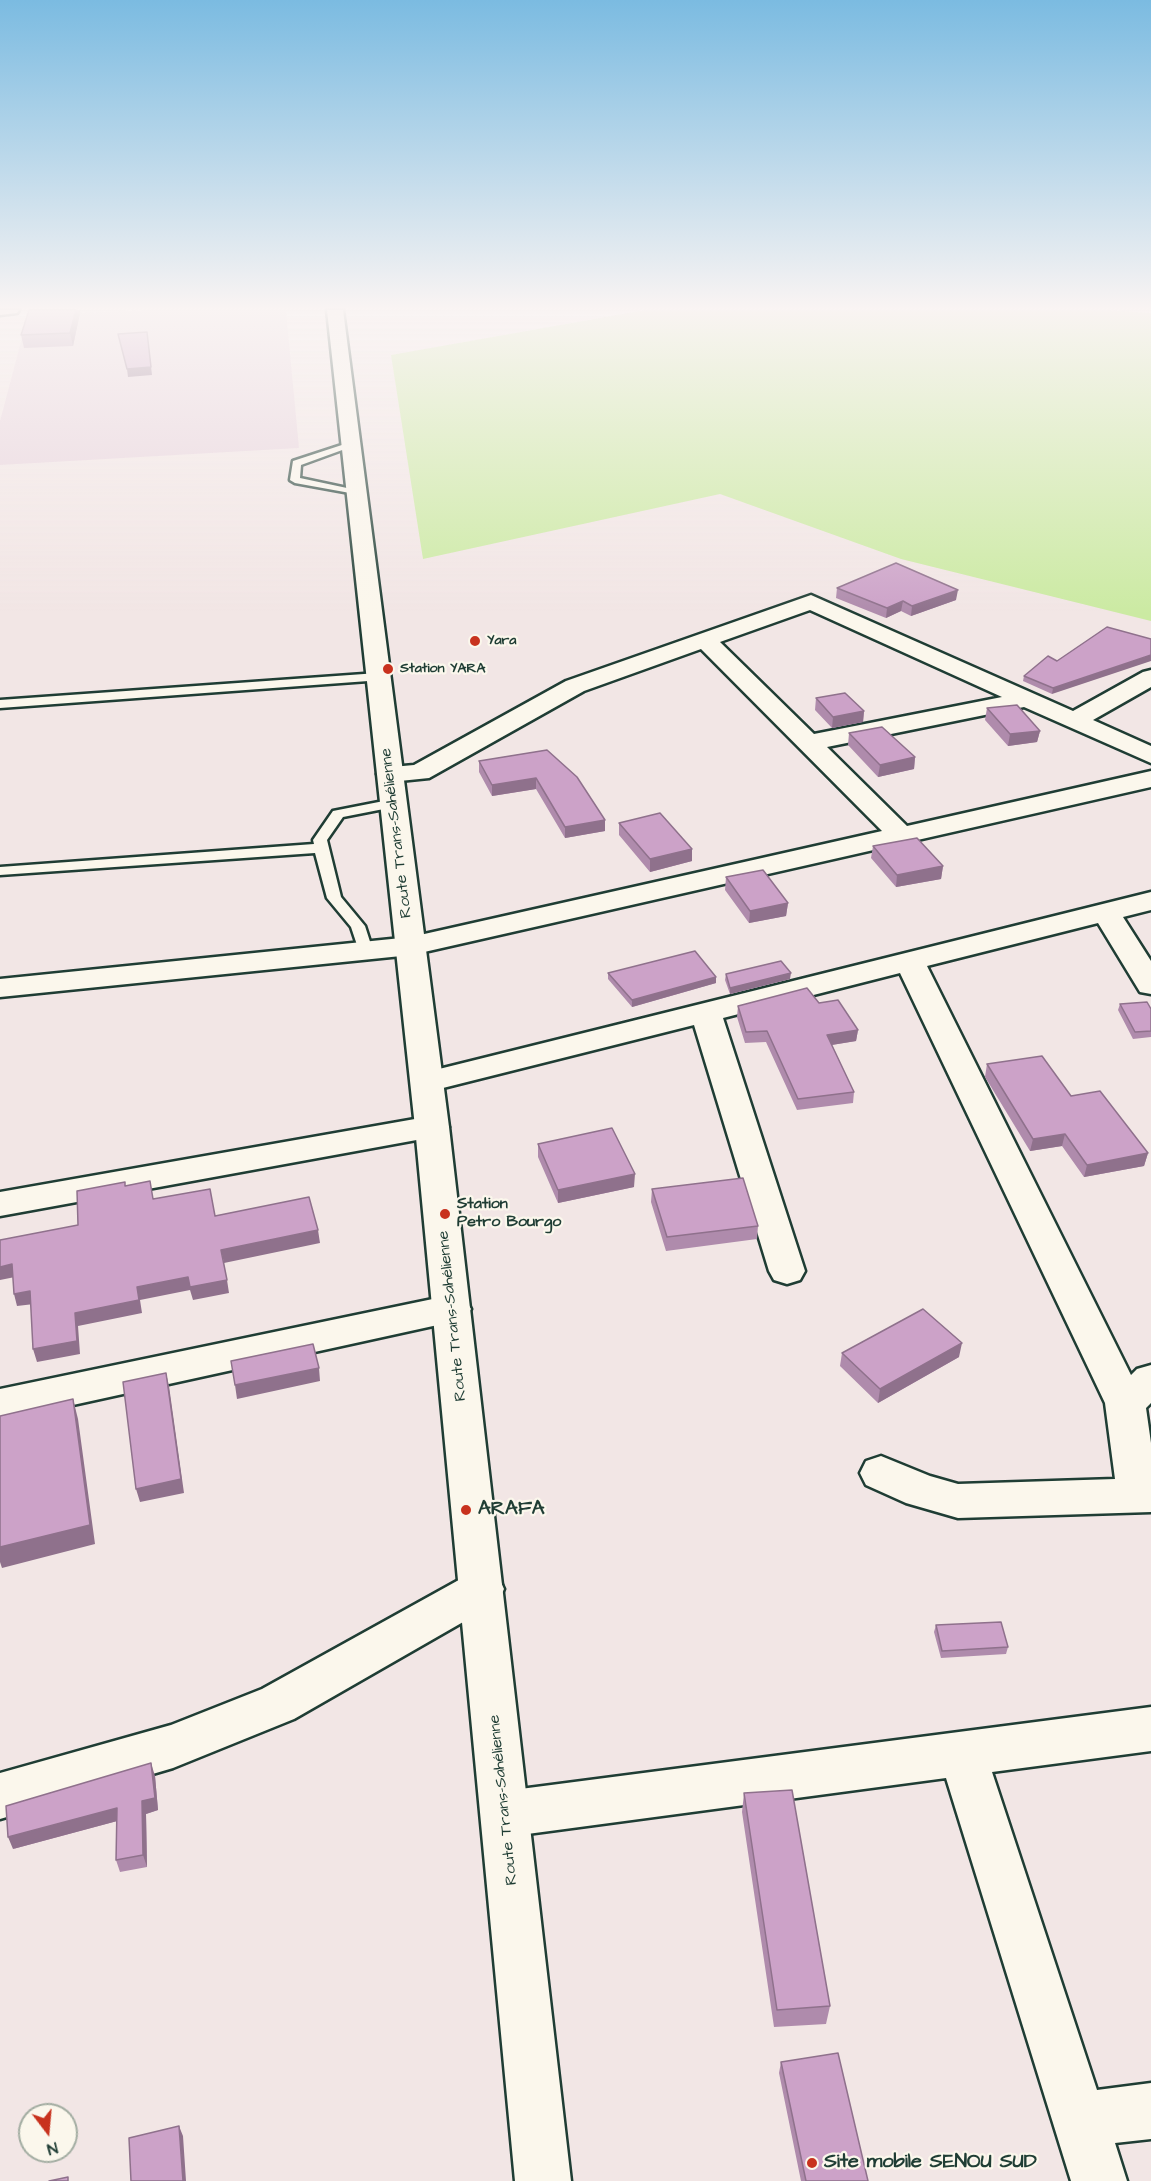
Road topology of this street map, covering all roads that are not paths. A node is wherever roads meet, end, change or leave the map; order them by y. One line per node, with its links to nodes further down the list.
1 (347, 412): 2 (main road, Route Trans-Sahélienne)
2 (351, 445): 3 (main road, Route Trans-Sahélienne); 3 (lane)
3 (357, 493): 5 (main road, Route Trans-Sahélienne)
4 (705, 640): 7 (main road); 10 (main road); 13 (main road)
5 (378, 677): 8 (lane); 13 (main road, Route Trans-Sahélienne)
6 (1151, 677): 9 (main road)
7 (1028, 699): 9 (main road); 10 (main road)
8 (0, 704)
9 (1075, 720): 11 (main road)
10 (808, 742): 14 (main road)
11 (1151, 755)
12 (1151, 779): 14 (main road)
13 (392, 789): 15 (lane); 19 (main road, Route Trans-Sahélienne)
14 (901, 836): 19 (main road)
15 (321, 848): 16 (lane); 20 (lane)
16 (0, 871)
17 (1151, 901): 18 (main road)
18 (1106, 912): 21 (main road); 22 (main road)
19 (411, 946): 20 (main road); 25 (main road, Route Trans-Sahélienne)
20 (366, 951): 23 (main road)
21 (909, 961): 24 (main road); 30 (main road)
22 (1151, 985)
23 (0, 988)
24 (706, 1012): 25 (main road); 28 (main road)
25 (427, 1082): 26 (main road, Route Trans-Sahélienne)
26 (432, 1127): 27 (main road); 29 (main road, Route Trans-Sahélienne)
27 (0, 1204)
28 (787, 1271)
29 (452, 1309): 31 (main road); 34 (main road, Route Trans-Sahélienne)
30 (1138, 1391): 33 (main road)
31 (0, 1404)
32 (880, 1473): 33 (main road)
33 (1144, 1496)
34 (482, 1589): 37 (main road); 38 (main road, Route Trans-Sahélienne)
35 (1151, 1729): 36 (main road)
36 (962, 1754): 38 (main road); 40 (main road)
37 (0, 1796)
38 (506, 1814): 41 (main road, Route Trans-Sahélienne)
39 (1151, 2111): 40 (main road)
40 (1079, 2120): 42 (main road)
41 (543, 2181)
42 (1099, 2181)

